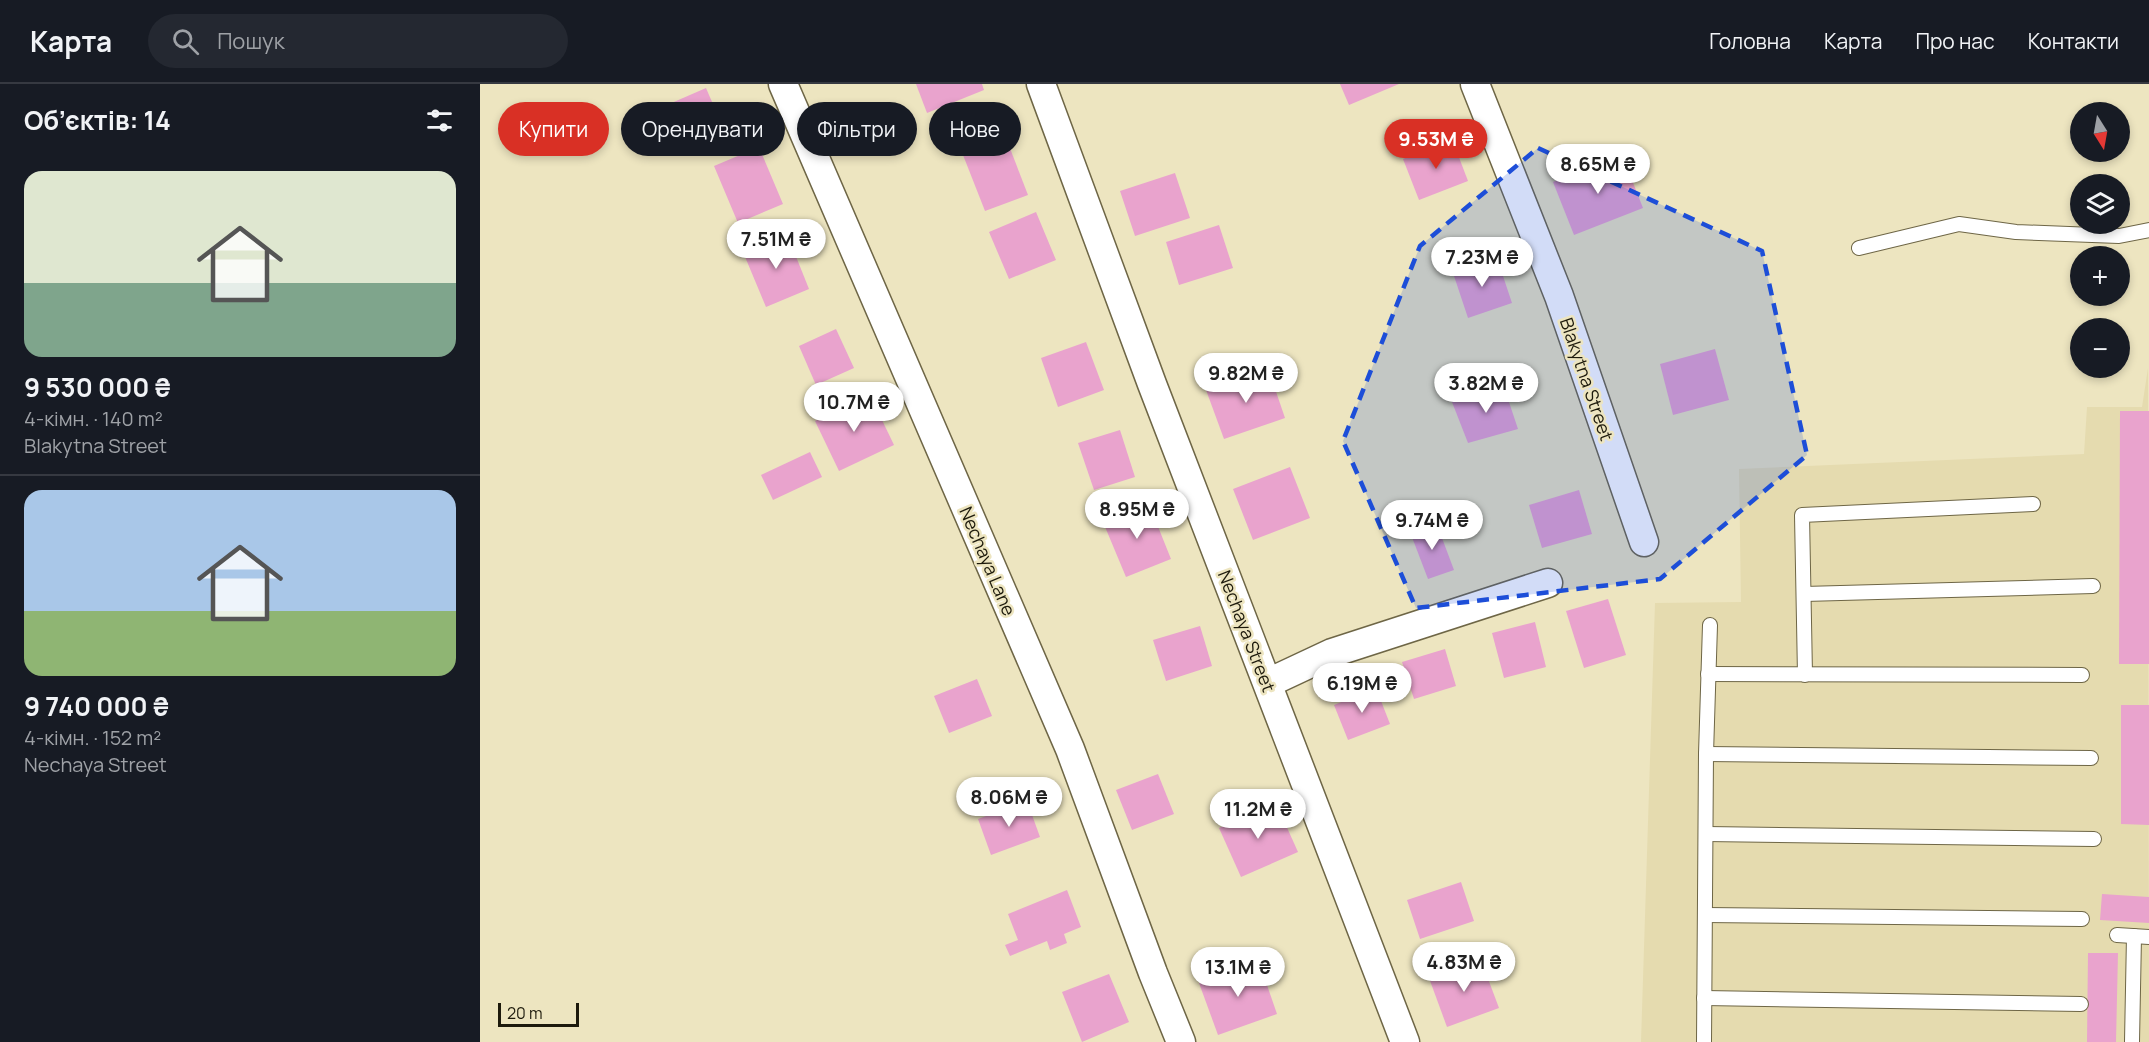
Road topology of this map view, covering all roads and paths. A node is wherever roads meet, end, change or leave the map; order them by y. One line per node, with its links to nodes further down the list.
1 (783, 84): 27 (street, Nechaya Lane)
2 (1041, 84): 15 (street, Nechaya Street)
3 (1475, 84): 7 (street, Blakytna Street)
4 (2149, 230): 5 (lane)
5 (1859, 248)
6 (2033, 504): 10 (lane)
7 (1644, 542)
8 (1548, 583): 15 (street)
9 (2093, 586): 10 (lane)
10 (1804, 594): 13 (lane)
11 (1710, 624): 12 (lane)
12 (1708, 674): 13 (lane); 16 (lane)
13 (1805, 675): 14 (lane)
14 (2082, 675)
15 (1268, 683): 28 (street, Nechaya Street)
16 (1706, 754): 17 (lane); 18 (lane)
17 (2091, 758)
18 (1706, 834): 19 (lane); 20 (lane)
19 (2094, 839)
20 (1705, 915): 21 (lane); 25 (lane)
21 (2082, 919)
22 (2117, 935): 23 (lane)
23 (2134, 936): 24 (lane); 30 (lane)
24 (2149, 937)
25 (1704, 998): 26 (lane); 29 (lane)
26 (2081, 1004)
27 (1181, 1042)
28 (1405, 1042)
29 (1704, 1042)
30 (2132, 1042)

